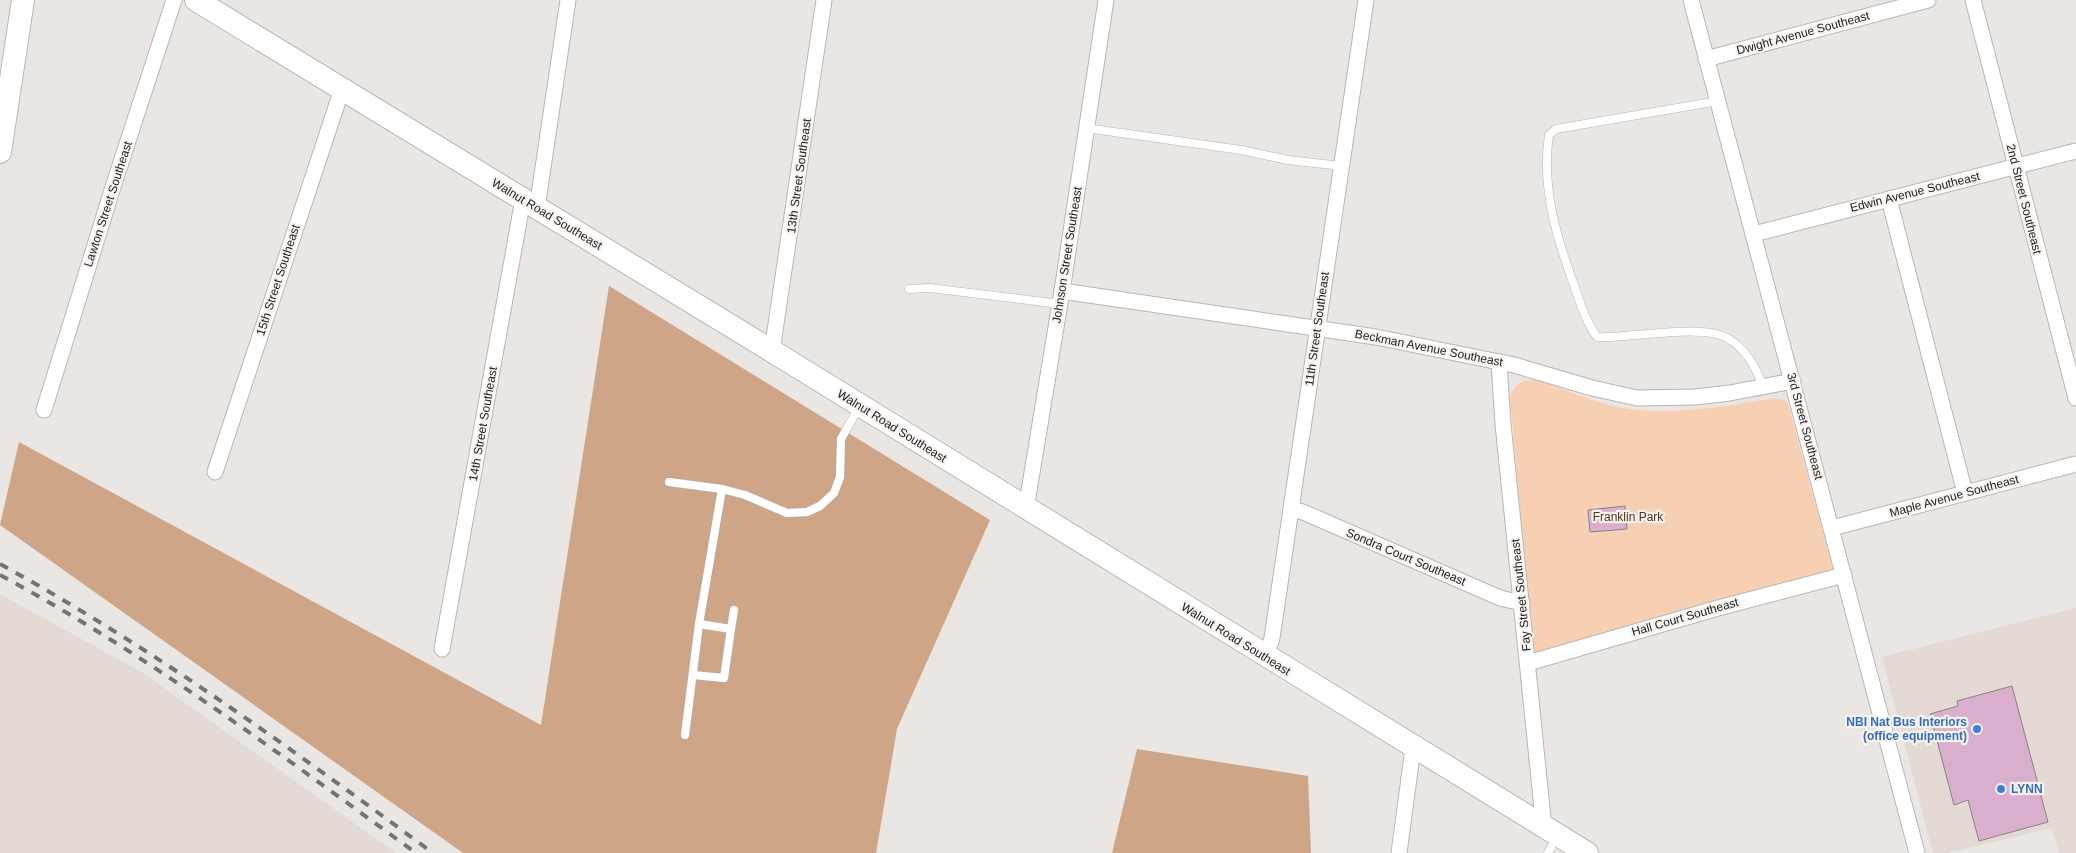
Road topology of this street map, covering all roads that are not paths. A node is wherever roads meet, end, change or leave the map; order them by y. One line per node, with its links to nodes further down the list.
1 (22, 0): 16 (main road)
2 (174, 0): 31 (street, Lawton Street Southeast)
3 (196, 0): 12 (main road, Walnut Road Southeast)
4 (568, 0): 20 (street, 14th Street Southeast)
5 (824, 0): 25 (street, 13th Street Southeast)
6 (1106, 0): 14 (street, Johnson Street Southeast)
7 (1366, 0): 17 (street, 11th Street Southeast)
8 (1691, 0): 11 (street, 3rd Street Southeast)
9 (1928, 0): 11 (street, Dwight Avenue Southeast)
10 (1973, 0): 18 (street, 2nd Street Southeast)
11 (1706, 59): 13 (street, 3rd Street Southeast)
12 (342, 89): 20 (main road, Walnut Road Southeast); 33 (street, 15th Street Southeast)
13 (1718, 101): 21 (street, 3rd Street Southeast); 28 (lane)
14 (1086, 128): 17 (lane); 23 (street, Johnson Street Southeast)
15 (2076, 151): 18 (street, Edwin Avenue Southeast)
16 (0, 152)
17 (1341, 166): 24 (street, 11th Street Southeast)
18 (2015, 167): 19 (street, Edwin Avenue Southeast); 29 (street, 2nd Street Southeast)
19 (1889, 199): 21 (street, Edwin Avenue Southeast); 36 (street)
20 (530, 204): 25 (main road, Walnut Road Southeast); 45 (street, 14th Street Southeast)
21 (1754, 234): 27 (street, 3rd Street Southeast)
22 (910, 289): 23 (lane)
23 (1061, 297): 24 (street, Beckman Avenue Southeast); 37 (street, Johnson Street Southeast)
24 (1317, 328): 26 (street, Beckman Avenue Southeast); 38 (street, 11th Street Southeast)
25 (772, 351): 30 (main road, Walnut Road Southeast)
26 (1499, 362): 28 (street, Beckman Avenue Southeast); 41 (street, Fay Street Southeast)
27 (1793, 381): 28 (street, Beckman Avenue Southeast); 39 (street, 3rd Street Southeast)
28 (1763, 387)
29 (2076, 398)
30 (860, 406): 35 (lane); 37 (main road, Walnut Road Southeast)
31 (44, 410)
32 (2076, 464): 36 (street, Maple Avenue Southeast)
33 (215, 472)
34 (669, 482): 35 (lane)
35 (722, 489): 43 (lane)
36 (1965, 493): 39 (street, Maple Avenue Southeast)
37 (1026, 509): 46 (main road, Walnut Road Southeast)
38 (1291, 509): 41 (street, Sondra Court Southeast); 46 (street, 11th Street Southeast)
39 (1832, 528): 40 (street, 3rd Street Southeast)
40 (1844, 575): 47 (street, Hall Court Southeast); 54 (street, 3rd Street Southeast)
41 (1522, 603): 47 (street, Fay Street Southeast)
42 (734, 610): 44 (lane)
43 (699, 624): 44 (lane); 48 (lane)
44 (731, 629): 48 (lane)
45 (442, 649)
46 (1266, 657): 50 (main road, Walnut Road Southeast)
47 (1528, 663): 51 (street, Fay Street Southeast)
48 (693, 674): 49 (lane)
49 (685, 735)
50 (1413, 748): 51 (main road, Walnut Road Southeast); 52 (street)
51 (1549, 839): 53 (main road, Walnut Road Southeast)
52 (1399, 853)
53 (1587, 853)
54 (1917, 853)

